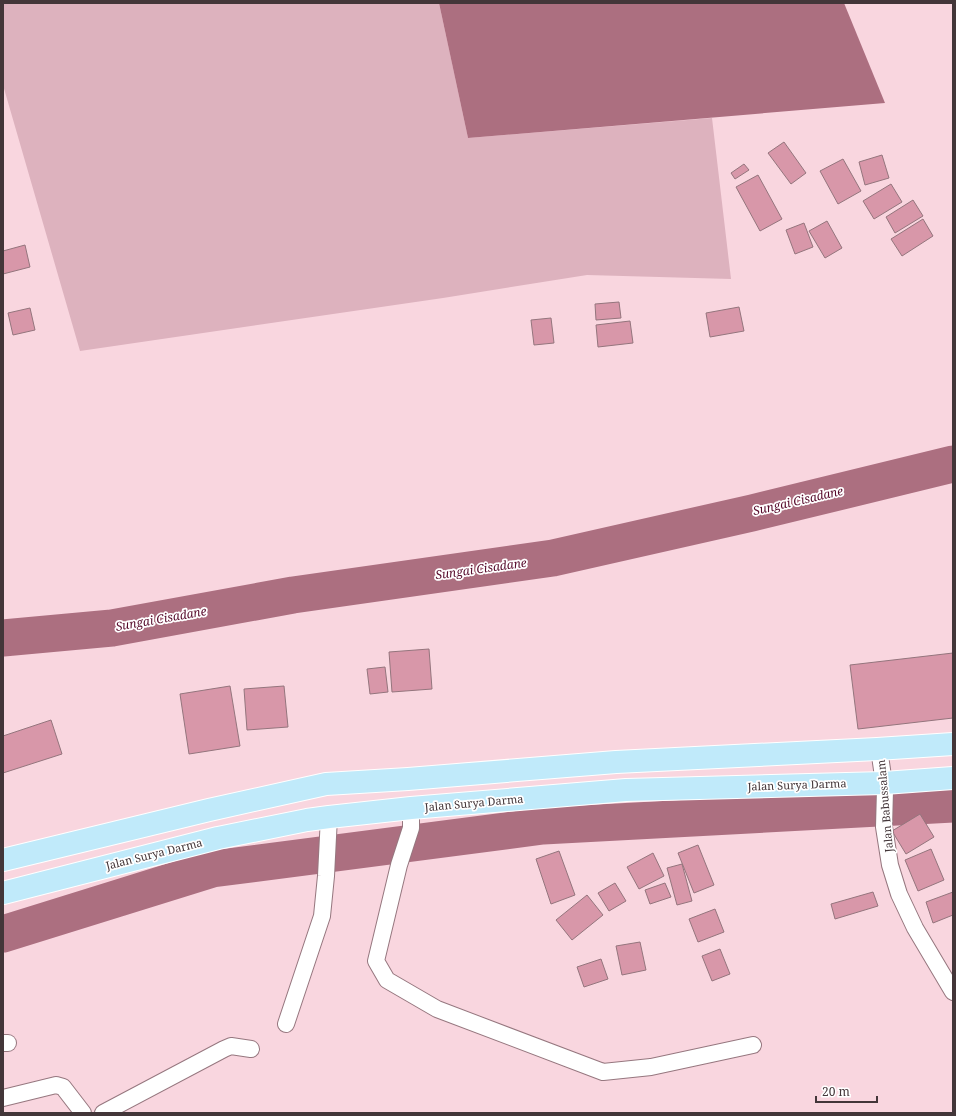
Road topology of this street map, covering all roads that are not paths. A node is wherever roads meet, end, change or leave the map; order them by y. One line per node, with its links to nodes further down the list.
1 (953, 744): 2 (main road)
2 (879, 749): 4 (street, Jalan Babussalam); 7 (main road)
3 (953, 778): 4 (main road, Jalan Surya Darma)
4 (885, 786): 5 (main road, Jalan Surya Darma); 9 (street, Jalan Babussalam)
5 (411, 818): 6 (main road, Jalan Surya Darma); 11 (street)
6 (328, 827): 8 (main road, Jalan Surya Darma); 10 (street)
7 (3, 860)
8 (3, 893)
9 (953, 992)
10 (286, 1024)
11 (753, 1045)
12 (252, 1049): 15 (street)
13 (3, 1098): 14 (street)
14 (83, 1113)
15 (103, 1113)

